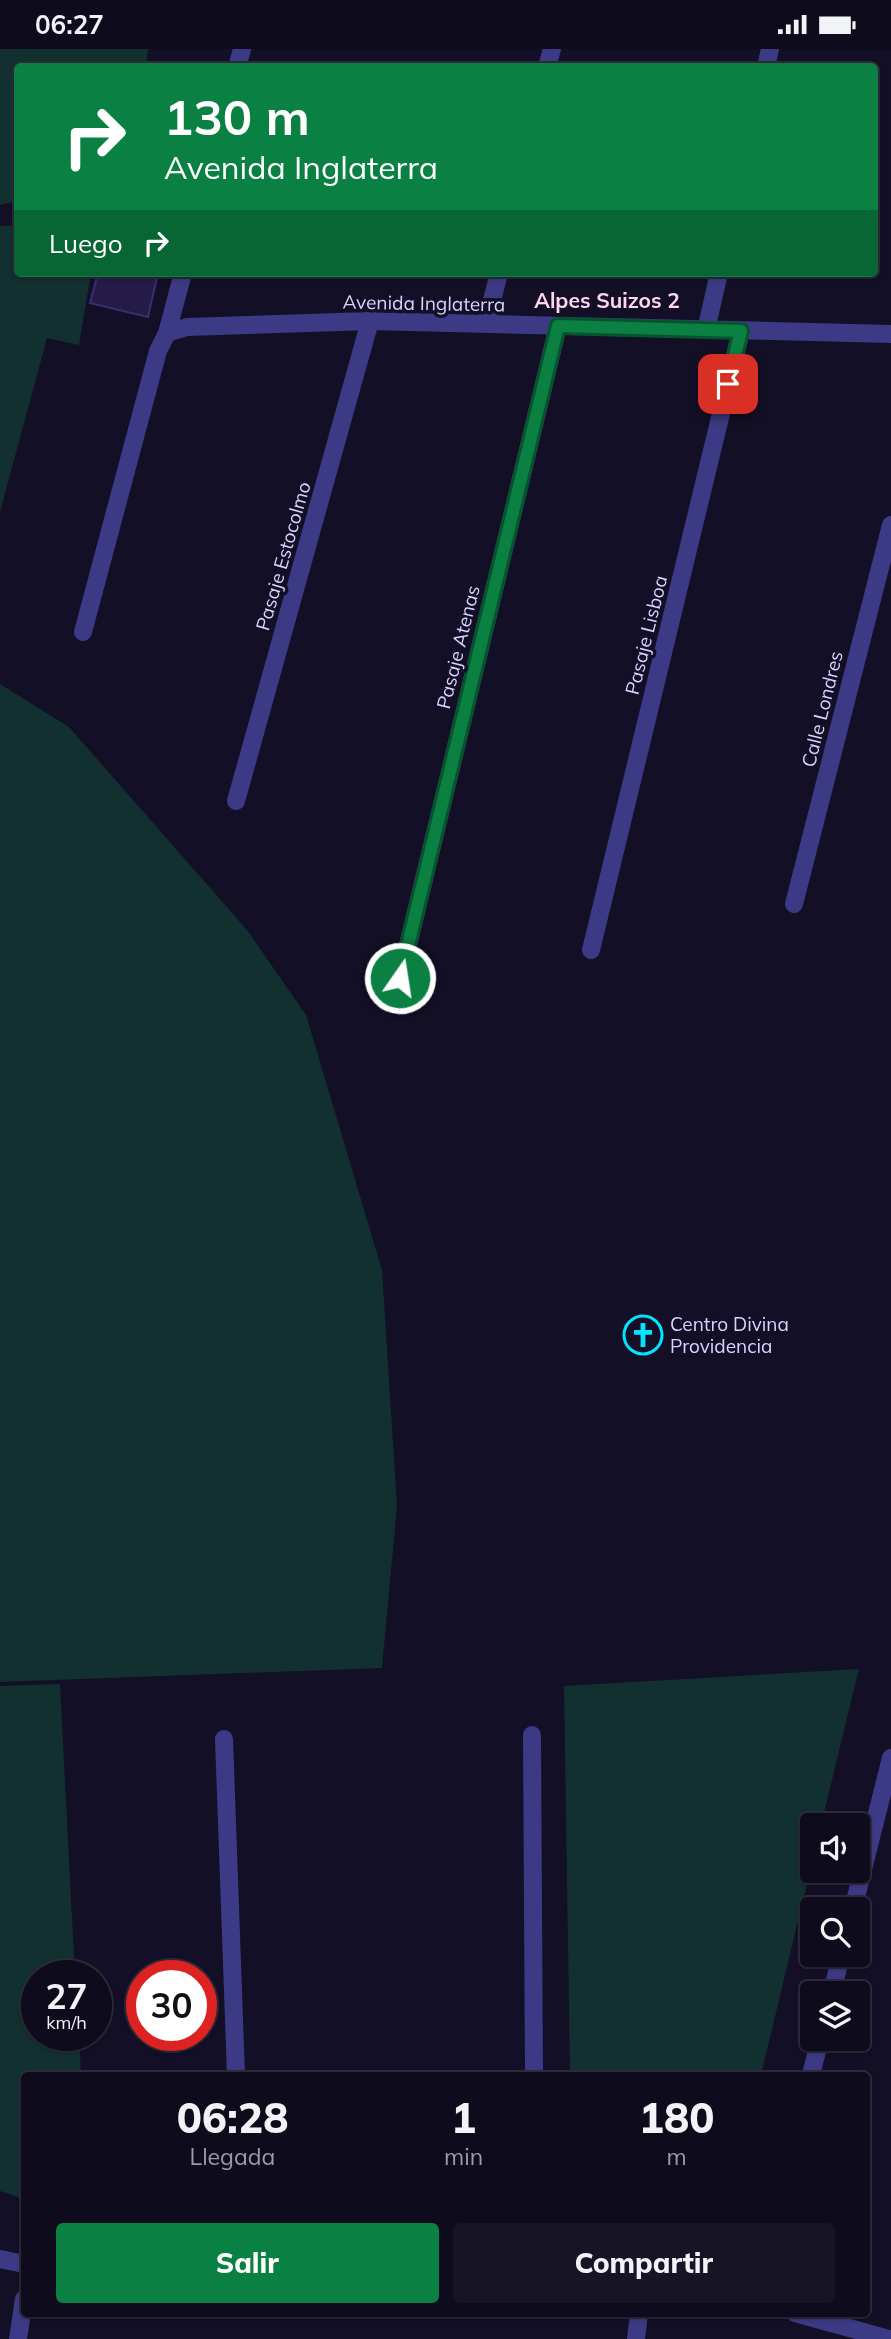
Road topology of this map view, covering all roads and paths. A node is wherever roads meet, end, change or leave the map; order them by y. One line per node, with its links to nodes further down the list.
1 (182, 277): 9 (street)
2 (498, 277): 5 (street)
3 (718, 277): 7 (street)
4 (370, 321): 5 (street, Avenida Inglaterra); 9 (street, Avenida Inglaterra); 13 (street, Pasaje Estocolmo)
5 (486, 324): 6 (street, Avenida Inglaterra)
6 (558, 326): 7 (street, Avenida Inglaterra); 16 (street, Pasaje Atenas)
7 (706, 330): 8 (street, Avenida Inglaterra)
8 (741, 331): 10 (street, Avenida Inglaterra); 15 (street, Pasaje Lisboa)
9 (167, 334): 12 (street)
10 (891, 334)
11 (891, 524): 14 (street, Calle Londres)
12 (83, 632)
13 (236, 801)
14 (794, 904)
15 (591, 950)
16 (400, 978)
17 (532, 1735): 23 (street)
18 (224, 1739): 22 (street)
19 (891, 1758): 20 (street)
20 (856, 1897)
21 (817, 2051): 24 (street)
22 (236, 2072)
23 (534, 2072)
24 (812, 2072)
25 (0, 2259): 26 (street)
26 (21, 2263)
27 (21, 2317): 30 (street)
28 (639, 2317): 31 (street)
29 (810, 2317): 32 (street)
30 (18, 2339)
31 (636, 2339)
32 (888, 2339)

